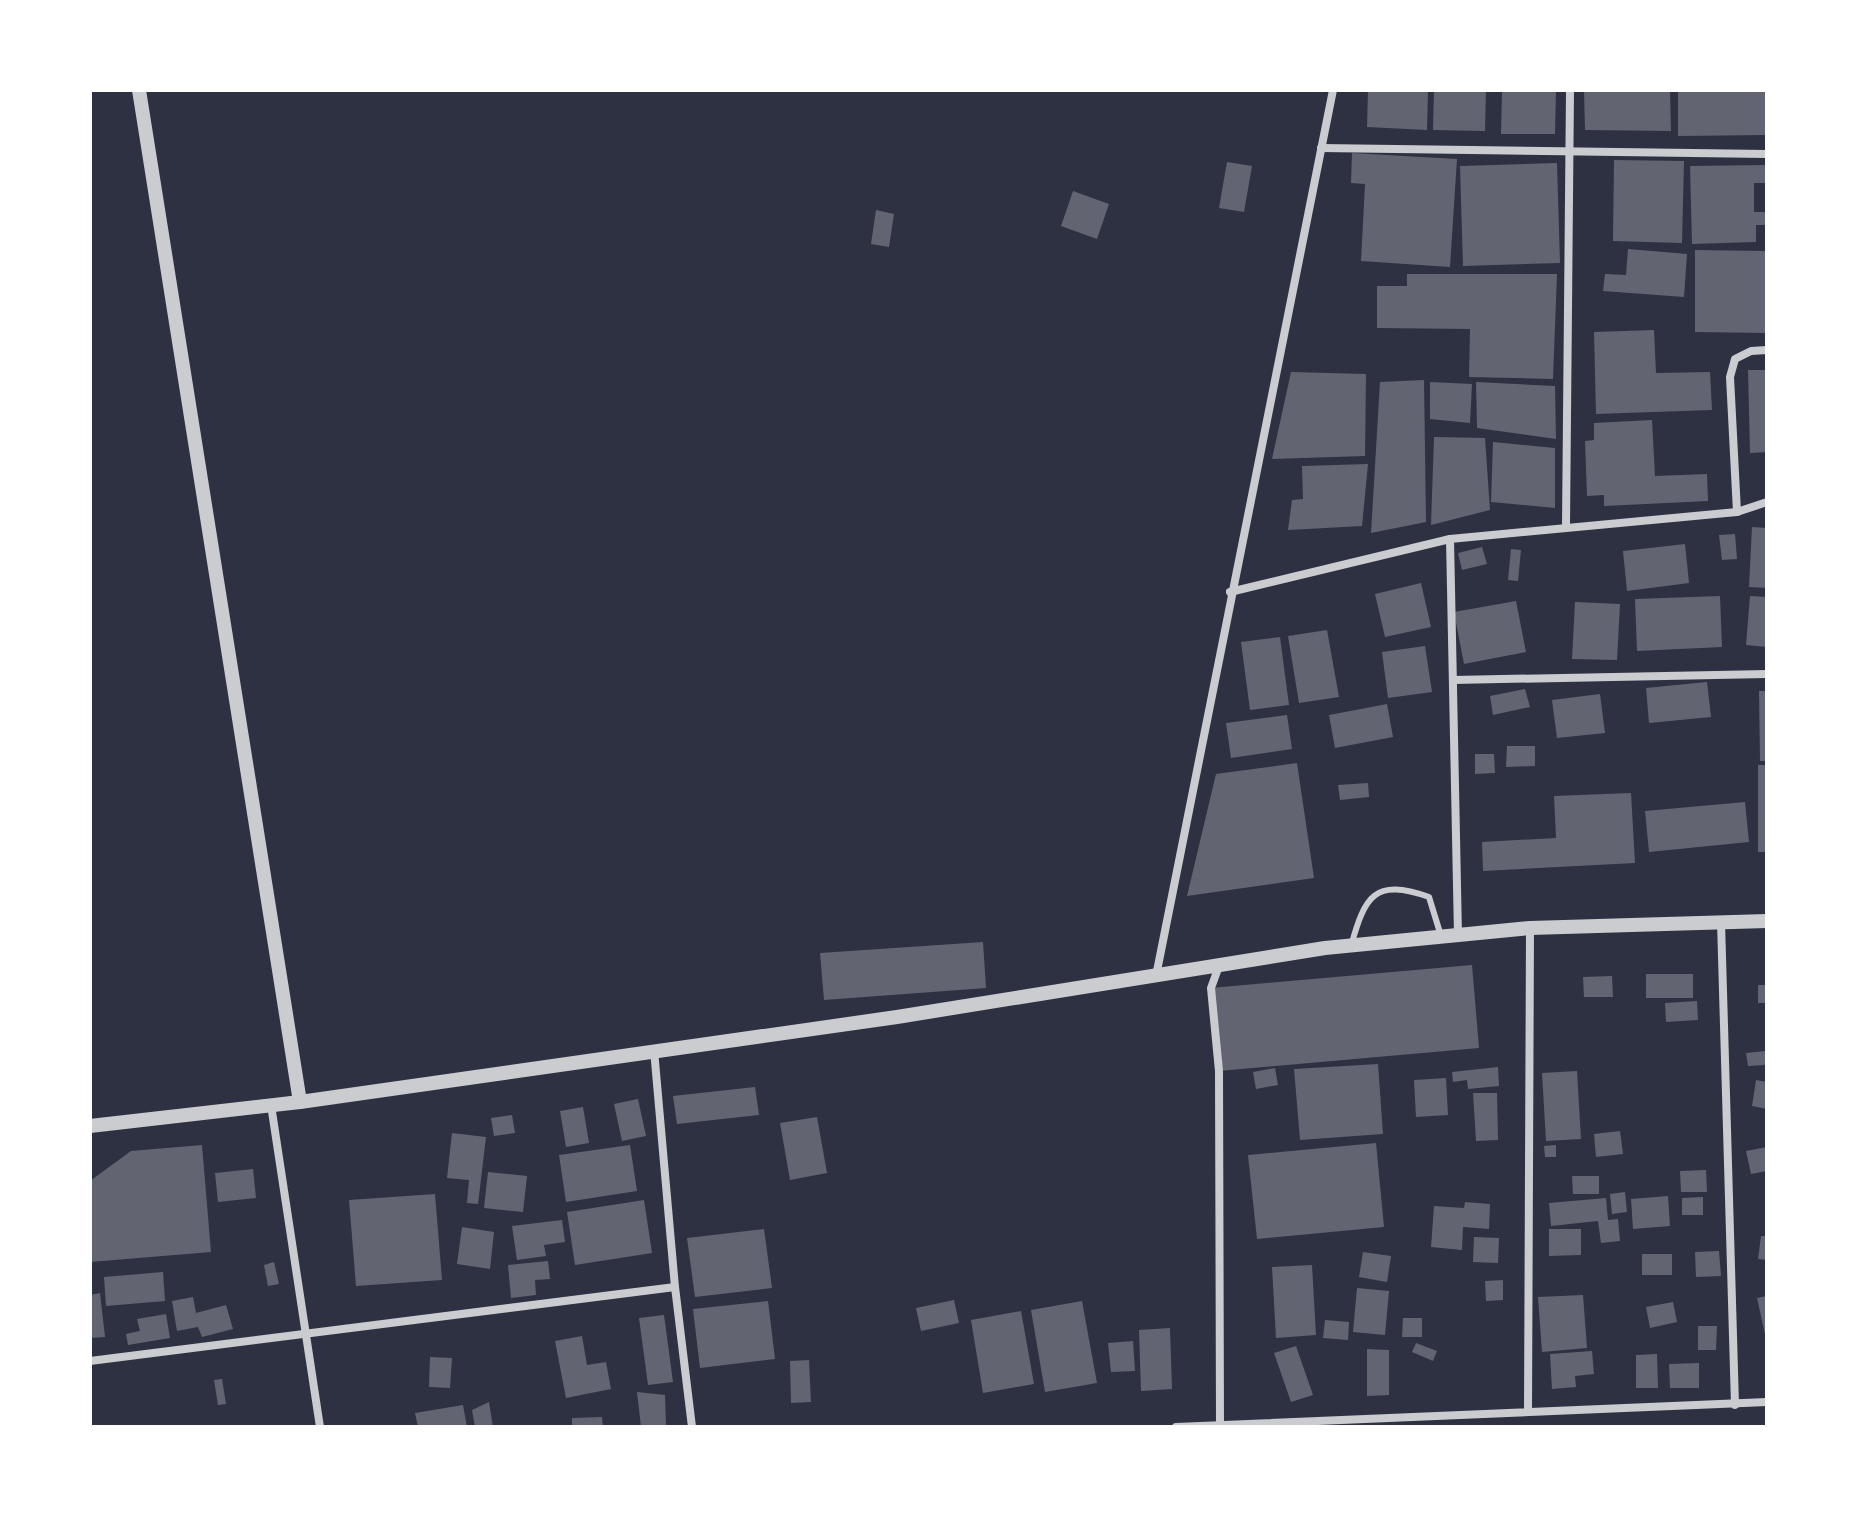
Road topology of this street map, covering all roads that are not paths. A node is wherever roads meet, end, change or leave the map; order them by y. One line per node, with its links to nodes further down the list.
1 (139, 90): 24 (street)
2 (1333, 90): 4 (street)
3 (1570, 90): 5 (street)
4 (1321, 148): 5 (street); 12 (street)
5 (1570, 151): 6 (street); 10 (street)
6 (1767, 154)
7 (1767, 350): 9 (street)
8 (1767, 502): 9 (street)
9 (1737, 512): 10 (street)
10 (1566, 526): 11 (street)
11 (1450, 539): 12 (street); 14 (street)
12 (1230, 592): 22 (street)
13 (1767, 674): 14 (street)
14 (1453, 680): 18 (street)
15 (1721, 921): 16 (street); 17 (street); 31 (street)
16 (1767, 921)
17 (1530, 928): 18 (street); 32 (street)
18 (1458, 935): 19 (street)
19 (1441, 936): 20 (street); 20 (lane)
20 (1351, 946): 21 (street)
21 (1219, 966): 22 (street); 33 (street)
22 (1156, 977): 23 (street)
23 (654, 1049): 24 (street); 27 (street)
24 (300, 1102): 25 (street)
25 (271, 1105): 26 (street); 28 (street)
26 (90, 1126)
27 (675, 1287): 28 (street); 35 (street)
28 (306, 1331): 29 (street); 34 (street)
29 (90, 1361)
30 (1767, 1402): 31 (street)
31 (1735, 1405): 32 (street)
32 (1528, 1412): 33 (street)
33 (1220, 1425): 36 (street)
34 (320, 1427)
35 (692, 1427)
36 (1176, 1427)

